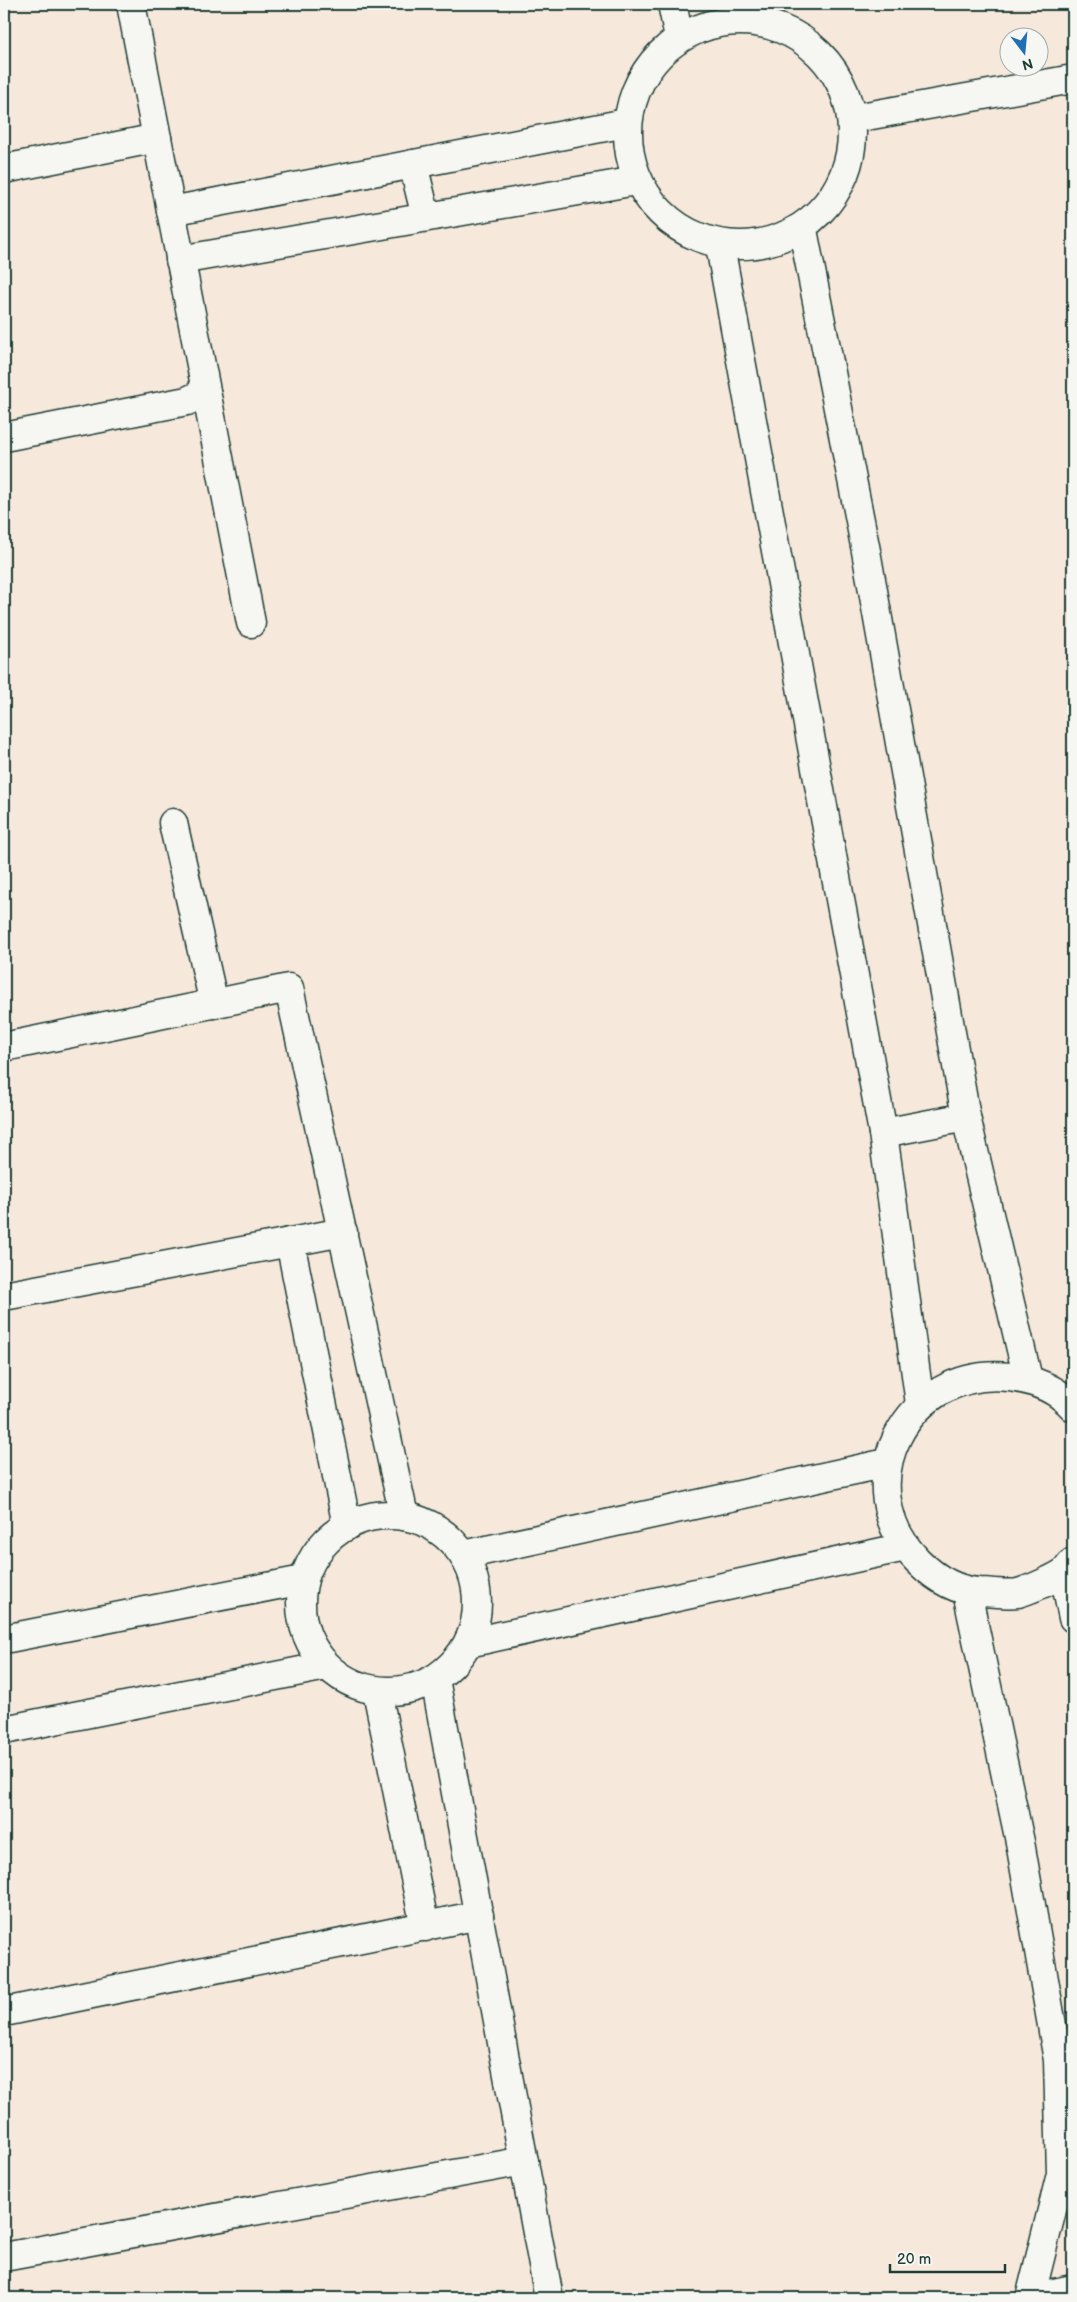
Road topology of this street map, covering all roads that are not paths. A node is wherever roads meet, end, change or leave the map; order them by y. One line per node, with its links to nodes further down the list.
1 (131, 4): 8 (street)
2 (672, 4): 4 (street)
3 (763, 12): 4 (street); 6 (street)
4 (679, 37): 7 (street)
5 (1073, 79): 6 (street)
6 (855, 118): 14 (street)
7 (626, 123): 9 (street); 11 (street)
8 (157, 138): 10 (street); 12 (street)
9 (413, 164): 12 (street); 13 (street)
10 (4, 170)
11 (636, 181): 13 (street); 15 (street)
12 (171, 211): 16 (street)
13 (426, 217): 16 (street)
14 (803, 230): 15 (street); 23 (street)
15 (720, 246): 24 (street)
16 (180, 260): 17 (street)
17 (206, 392): 18 (street); 19 (street)
18 (4, 437)
19 (251, 623)
20 (173, 823): 21 (street)
21 (214, 1004): 22 (street); 25 (street)
22 (4, 1048)
23 (966, 1117): 24 (street); 28 (street)
24 (883, 1133): 29 (street)
25 (342, 1232): 26 (street); 32 (street)
26 (290, 1242): 27 (street); 33 (street)
27 (4, 1296)
28 (1028, 1379): 29 (street); 30 (street)
29 (920, 1404): 31 (street)
30 (1073, 1407)
31 (887, 1463): 34 (street); 35 (street)
32 (404, 1516): 33 (street); 35 (street)
33 (347, 1526): 37 (street)
34 (904, 1547): 38 (street); 41 (street)
35 (464, 1555): 41 (street)
36 (1068, 1567): 38 (street); 39 (street)
37 (304, 1580): 40 (street); 42 (street)
38 (967, 1592): 51 (street)
39 (1073, 1618)
40 (4, 1639)
41 (468, 1643): 43 (street)
42 (326, 1666): 44 (street); 45 (street)
43 (435, 1679): 44 (street); 46 (street)
44 (377, 1691): 47 (street)
45 (4, 1730)
46 (478, 1915): 47 (street); 49 (street)
47 (425, 1927): 48 (street)
48 (4, 2012)
49 (524, 2161): 50 (street); 52 (street)
50 (4, 2257)
51 (1073, 2289)
52 (549, 2298)

